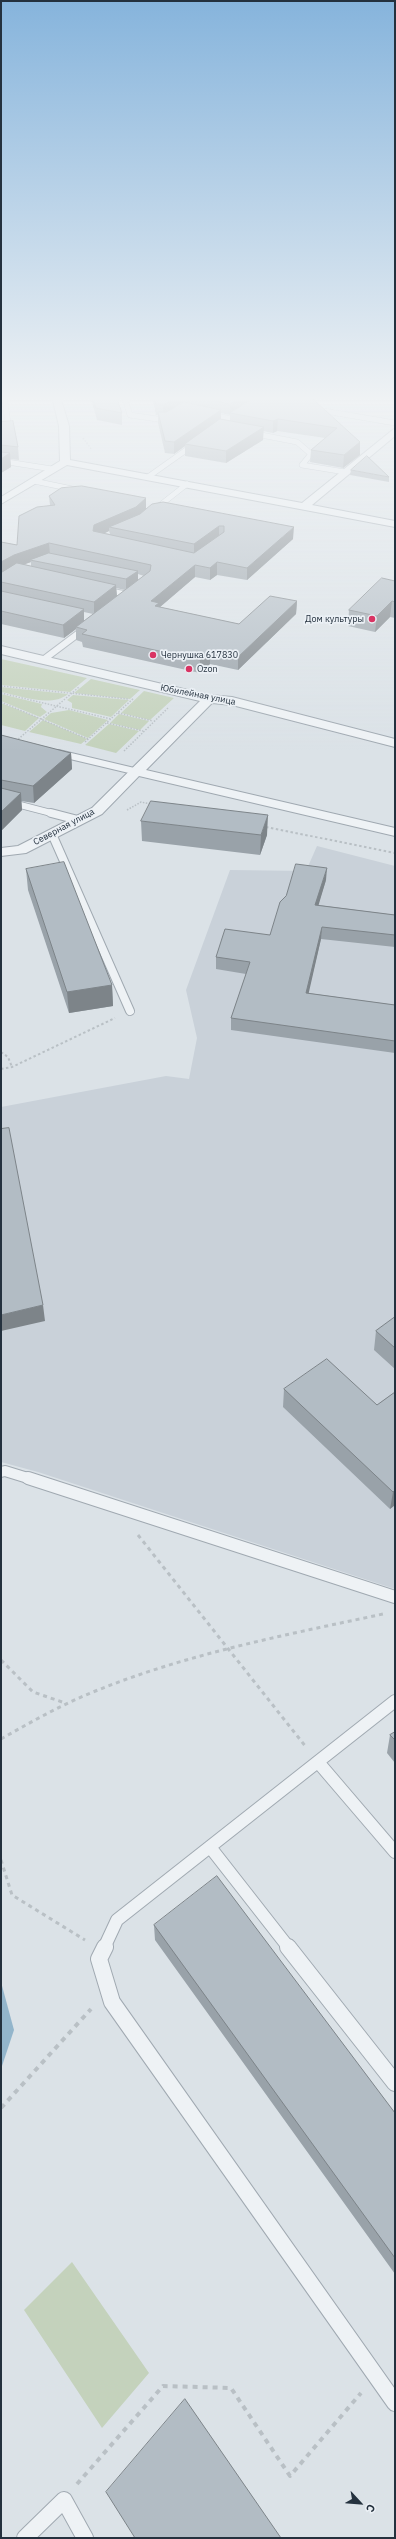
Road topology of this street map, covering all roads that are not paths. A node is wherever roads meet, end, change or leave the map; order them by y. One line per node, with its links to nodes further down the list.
1 (347, 514): 2 (street)
2 (395, 524)
3 (98, 589): 4 (lane)
4 (122, 600)
5 (91, 624): 7 (lane)
6 (1, 650): 7 (street, Юбилейная улица)
7 (43, 660): 8 (street, Юбилейная улица)
8 (210, 699): 9 (street, Юбилейная улица); 11 (street, Северная улица)
9 (395, 743)
10 (49, 750): 11 (lane)
11 (138, 772): 13 (street, Северная улица); 14 (street)
12 (1, 800): 13 (lane)
13 (78, 820): 15 (street, Северная улица)
14 (395, 832)
15 (52, 834): 16 (street, Северная улица); 17 (lane)
16 (1, 852)
17 (130, 1011)
18 (1, 1472): 19 (lane)
19 (395, 1597)
20 (395, 1701): 21 (lane)
21 (318, 1762): 22 (lane); 23 (lane)
22 (210, 1847): 24 (lane); 25 (lane)
23 (395, 1852)
24 (395, 2083)
25 (395, 2403)
26 (25, 2538): 27 (lane)
27 (85, 2538)

